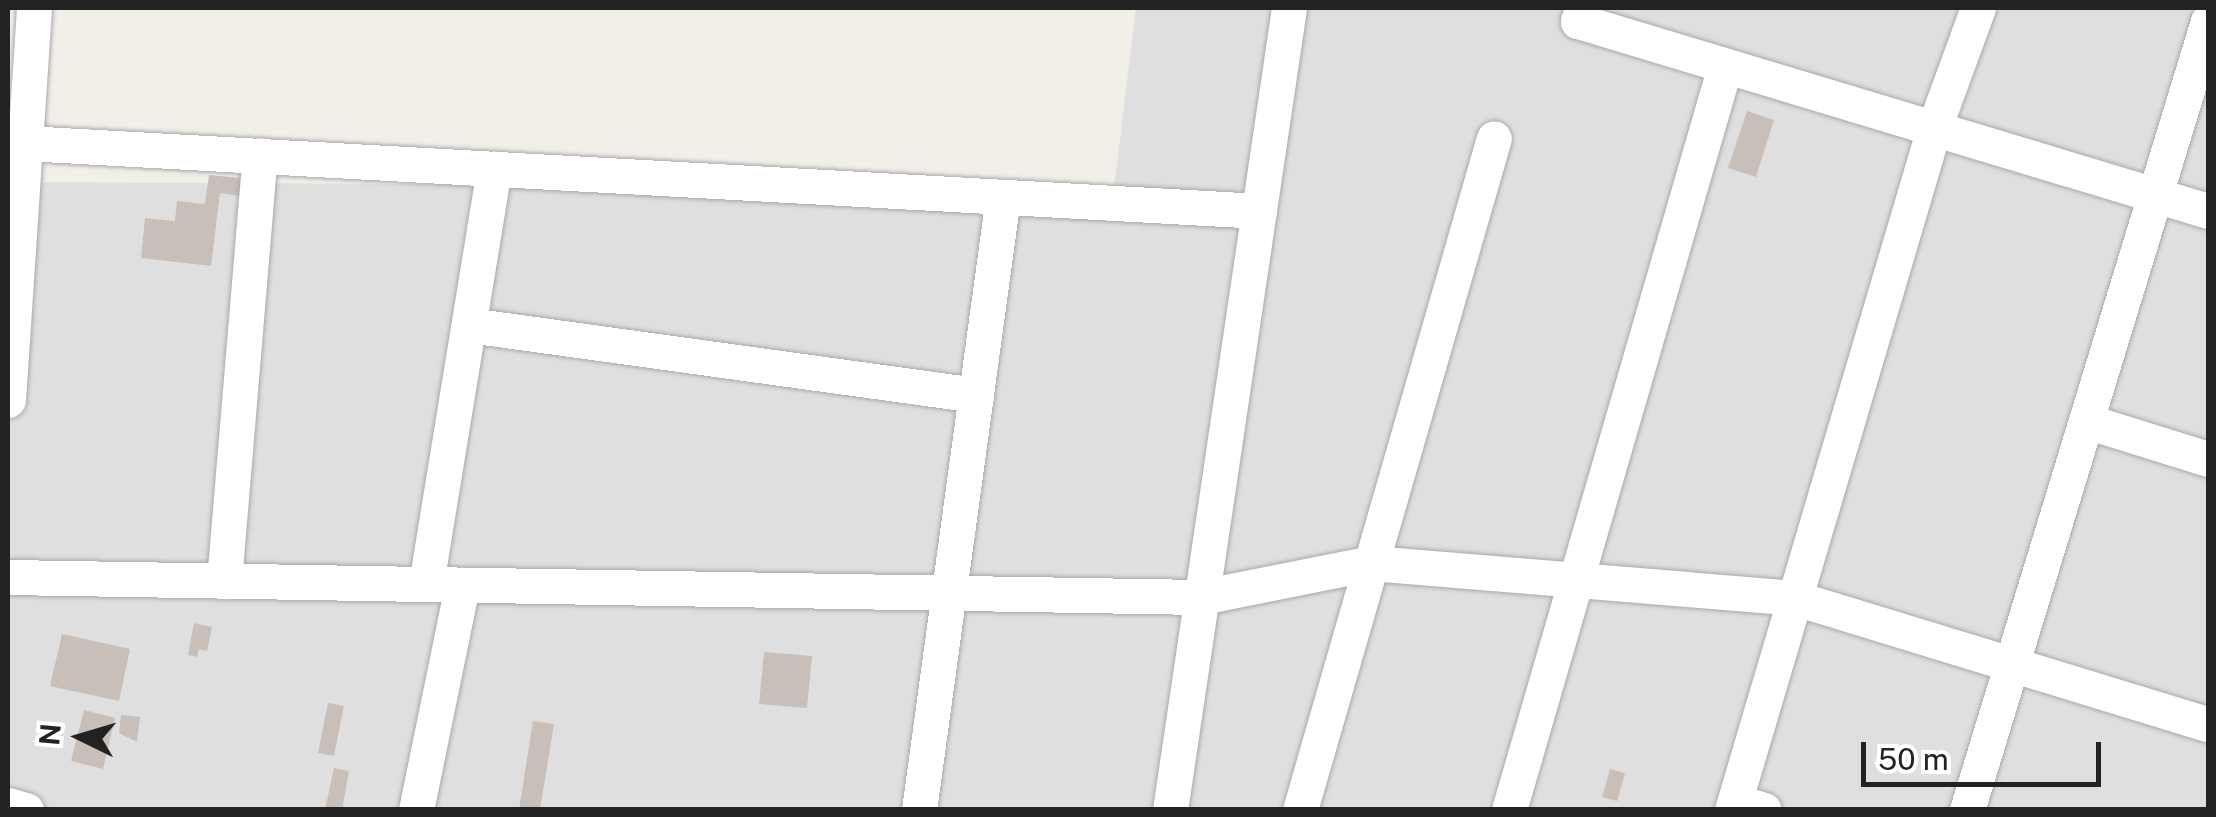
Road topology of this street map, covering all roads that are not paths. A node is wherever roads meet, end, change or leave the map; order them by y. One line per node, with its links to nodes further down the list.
1 (34, 8): 11 (street)
2 (1289, 8): 16 (street)
3 (1582, 8): 8 (street)
4 (1978, 8): 9 (street)
5 (2192, 8): 6 (street)
6 (2208, 12)
7 (2208, 22): 14 (street)
8 (1725, 66): 9 (street); 25 (street)
9 (1934, 128): 14 (street); 31 (street)
10 (1494, 138): 23 (street)
11 (25, 143): 12 (street); 20 (street)
12 (260, 156): 13 (street); 26 (street)
13 (494, 170): 15 (street); 18 (street)
14 (2155, 194): 17 (street); 21 (street)
15 (1004, 197): 16 (street); 19 (street)
16 (1258, 211): 30 (street)
17 (2208, 211)
18 (469, 325): 19 (street); 27 (street)
19 (976, 395): 29 (street)
20 (8, 400)
21 (2086, 421): 22 (street); 32 (street)
22 (2208, 459)
23 (1371, 563): 25 (street); 30 (street); 40 (street)
24 (8, 576): 26 (street)
25 (1576, 580): 31 (street); 41 (street)
26 (224, 581): 27 (street)
27 (426, 584): 28 (street)
28 (462, 584): 29 (street); 37 (street)
29 (949, 593): 30 (street); 38 (street)
30 (1201, 597): 39 (street)
31 (1795, 598): 32 (street); 35 (street)
32 (2011, 664): 33 (street); 42 (street)
33 (2208, 724)
34 (8, 805): 36 (street)
35 (1744, 806)
36 (26, 810)
37 (416, 810)
38 (920, 810)
39 (1170, 810)
40 (1300, 810)
41 (1509, 810)
42 (1966, 810)

